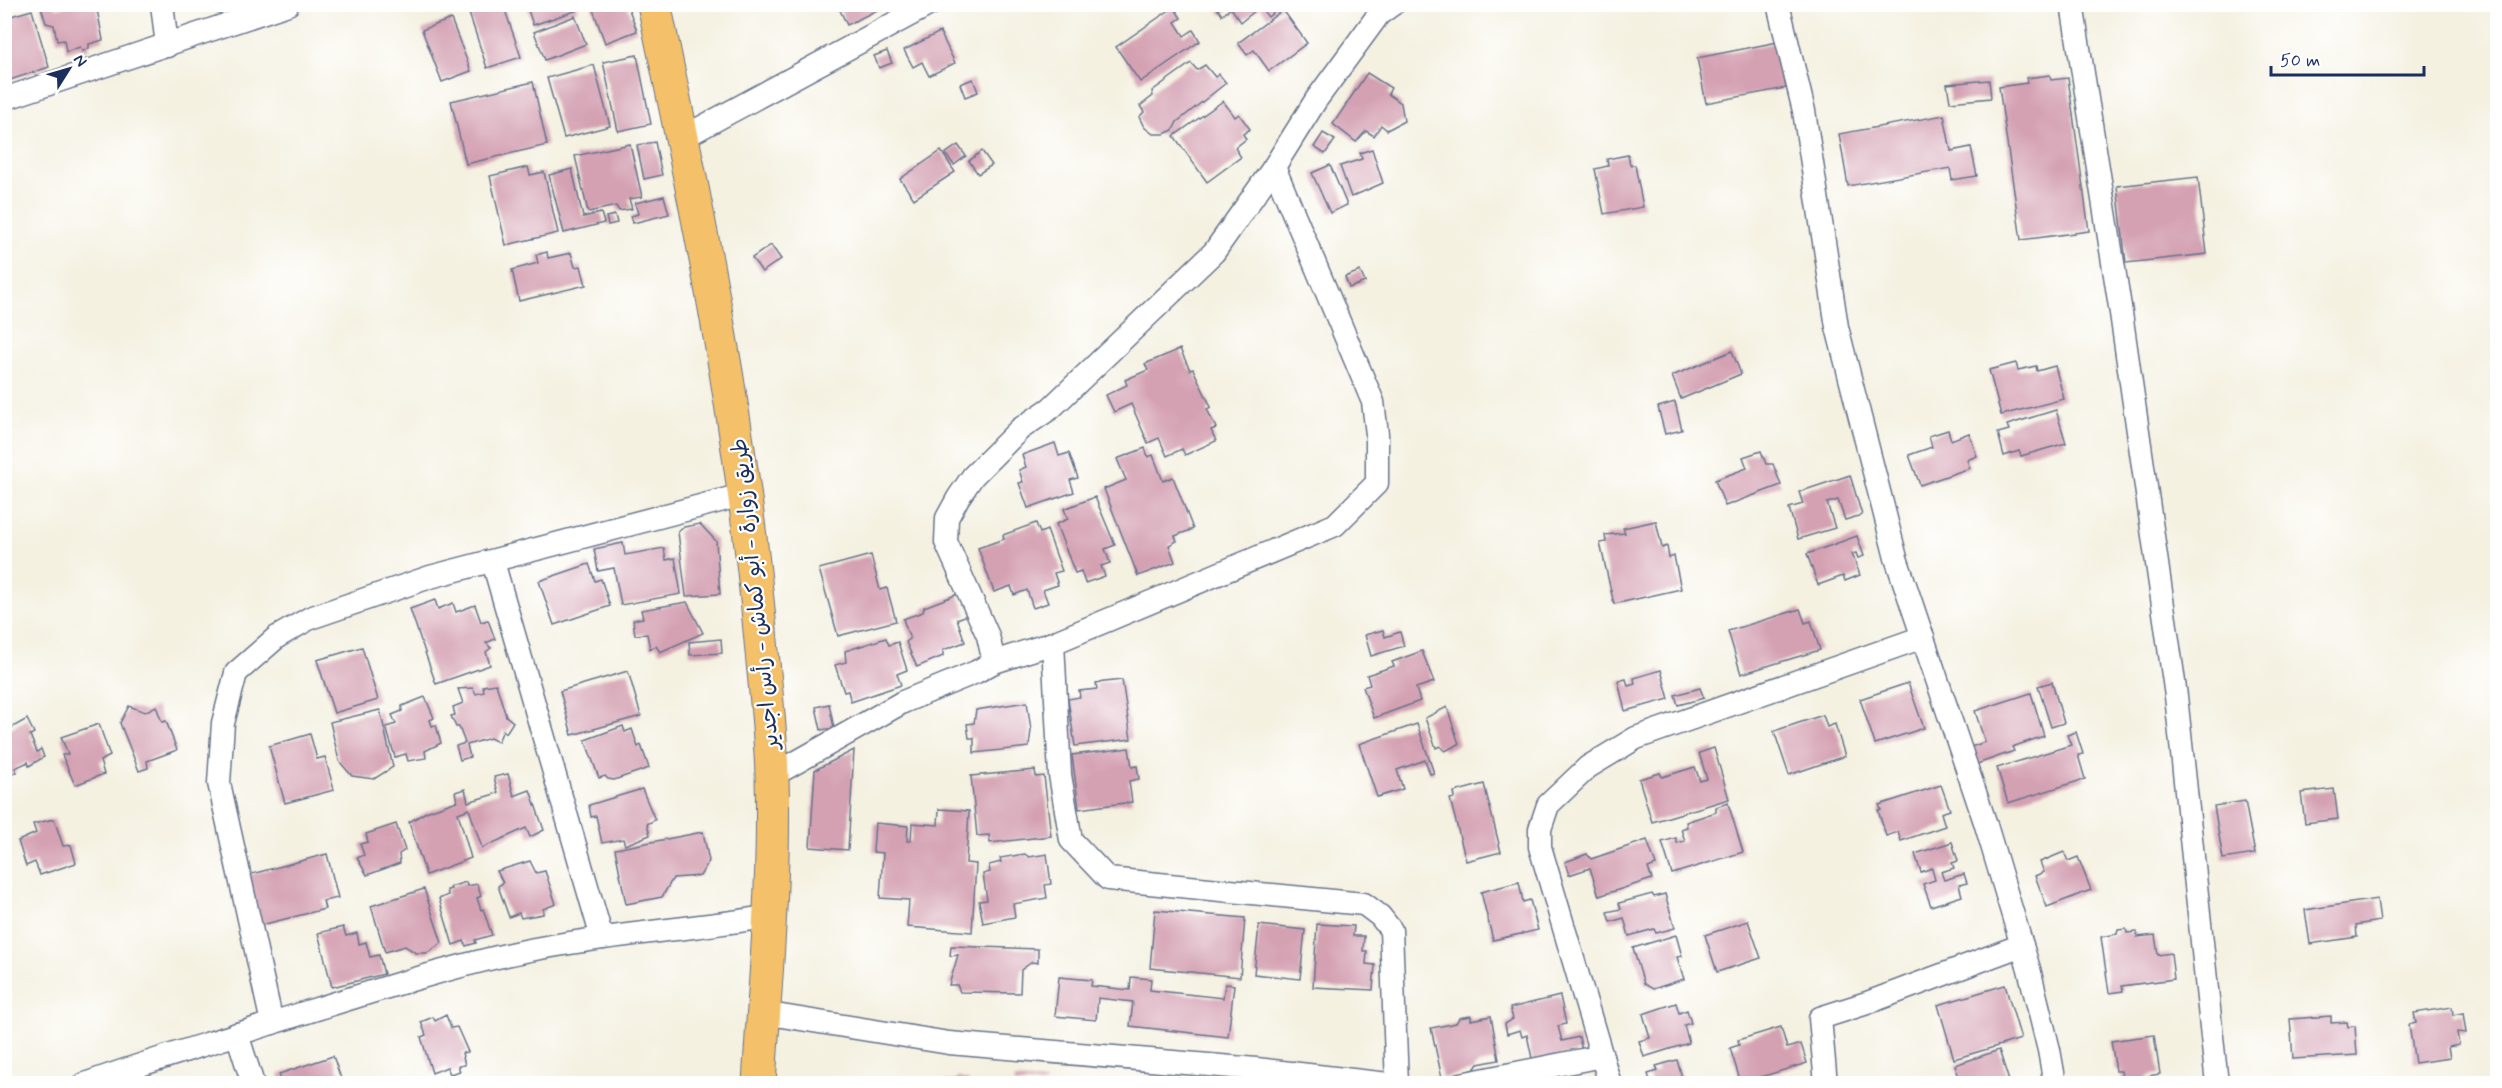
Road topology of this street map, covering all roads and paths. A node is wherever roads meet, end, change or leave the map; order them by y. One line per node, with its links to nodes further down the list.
1 (162, 4): 8 (street)
2 (288, 4): 8 (street)
3 (654, 4): 10 (main road, طريق زوارة - أبو كماش - رأس اجدير)
4 (930, 4): 10 (street)
5 (1778, 4): 14 (street)
6 (2072, 4): 35 (street)
7 (1382, 8): 11 (street)
8 (167, 46): 9 (street)
9 (4, 99)
10 (682, 138): 12 (main road, طريق زوارة - أبو كماش - رأس اجدير)
11 (1274, 167): 15 (street); 16 (street)
12 (746, 494): 13 (street); 17 (main road, طريق زوارة - أبو كماش - رأس اجدير)
13 (493, 562): 19 (street); 22 (street)
14 (1923, 637): 20 (street); 24 (street)
15 (1053, 643): 16 (street); 30 (street)
16 (994, 662): 17 (street)
17 (772, 776): 18 (main road, طريق زوارة - أبو كماش - رأس اجدير)
18 (771, 916): 19 (street); 21 (main road, طريق زوارة - أبو كماش - رأس اجدير)
19 (602, 938): 22 (street)
20 (2022, 945): 33 (street); 34 (street)
21 (763, 1013): 25 (street); 28 (main road, طريق زوارة - أبو كماش - رأس اجدير)
22 (272, 1023): 23 (street)
23 (237, 1034): 26 (street); 27 (street)
24 (1602, 1056): 31 (street); 32 (street)
25 (1257, 1076): 29 (street)
26 (85, 1083)
27 (253, 1083)
28 (759, 1083)
29 (1388, 1083)
30 (1397, 1083)
31 (1461, 1083)
32 (1610, 1083)
33 (1826, 1083)
34 (2055, 1083)
35 (2217, 1083)

